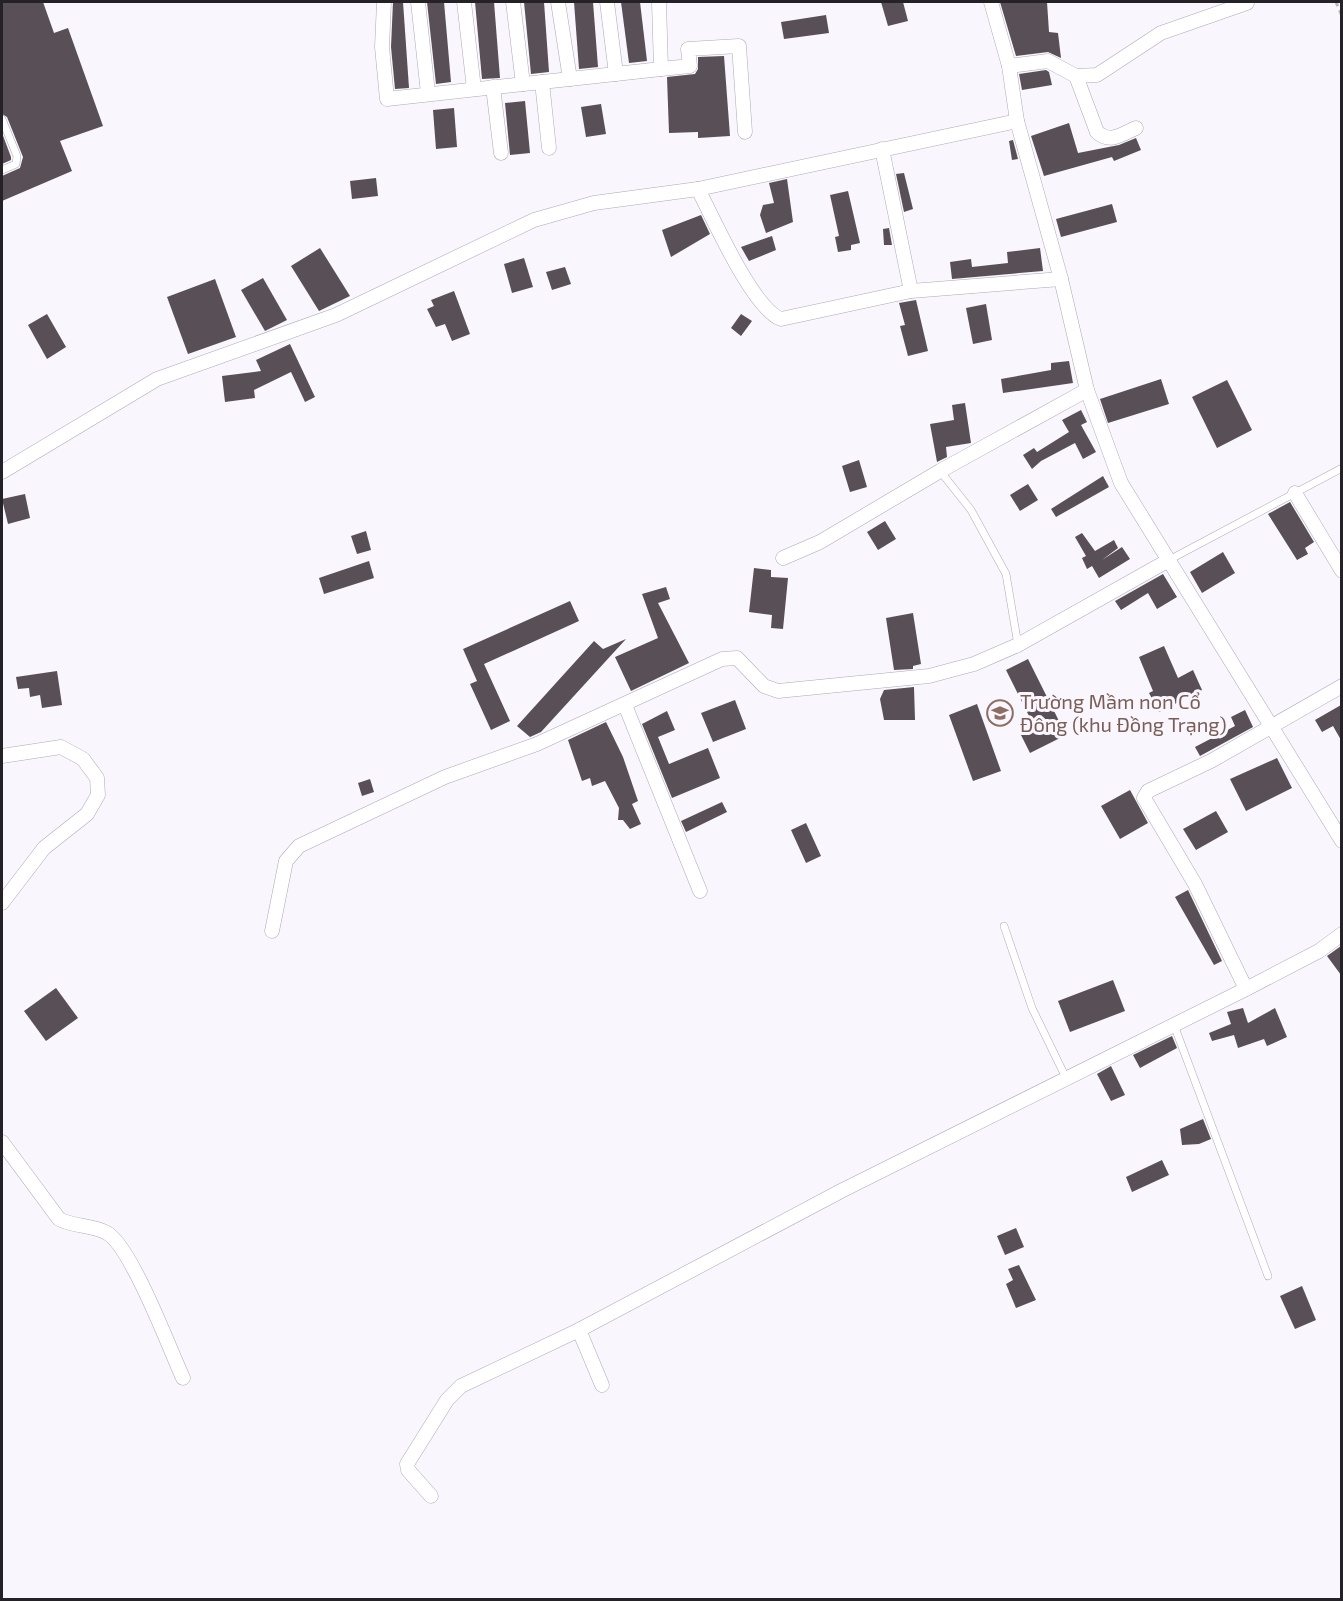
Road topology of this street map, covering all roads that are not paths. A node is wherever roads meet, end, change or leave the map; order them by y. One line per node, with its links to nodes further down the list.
1 (384, 2): 19 (street)
2 (418, 2): 19 (street)
3 (464, 2): 18 (street)
4 (513, 2): 16 (street)
5 (558, 2): 14 (street)
6 (607, 2): 12 (street)
7 (659, 2): 11 (street)
8 (991, 2): 10 (street)
9 (1247, 3): 13 (street)
10 (1009, 66): 13 (street); 21 (street)
11 (661, 69): 12 (street); 23 (street)
12 (616, 74): 14 (street)
13 (1076, 76): 22 (street)
14 (570, 79): 15 (street)
15 (542, 82): 16 (street); 24 (street)
16 (522, 84): 17 (street)
17 (493, 87): 18 (street); 26 (street)
18 (474, 89): 19 (street)
19 (428, 93)
20 (2, 119): 27 (lane)
21 (1017, 121): 25 (street); 29 (street)
22 (1136, 128)
23 (745, 132)
24 (549, 148)
25 (882, 149): 28 (street); 30 (street)
26 (501, 153)
27 (2, 170)
28 (698, 189): 30 (street); 34 (street)
29 (1061, 279): 30 (street); 31 (street)
30 (911, 291)
31 (1087, 390): 33 (street); 37 (street)
32 (1341, 468): 35 (lane)
33 (940, 471): 36 (street); 39 (lane)
34 (2, 472)
35 (1295, 493): 37 (lane); 38 (street)
36 (783, 558)
37 (1169, 560): 39 (street); 42 (street)
38 (1341, 571)
39 (1018, 645): 41 (street)
40 (1341, 686): 42 (street)
41 (626, 705): 45 (street); 48 (street)
42 (1269, 725): 44 (street); 50 (street)
43 (2, 756): 46 (street)
44 (1341, 841)
45 (700, 891)
46 (2, 903)
47 (1004, 926): 52 (lane)
48 (272, 931)
49 (1341, 934): 50 (street)
50 (1246, 989): 51 (street)
51 (1174, 1025): 52 (street); 54 (lane)
52 (1067, 1080): 55 (street)
53 (2, 1142): 56 (street)
54 (1268, 1276)
55 (579, 1330): 57 (street); 58 (street)
56 (183, 1378)
57 (602, 1385)
58 (431, 1496)

